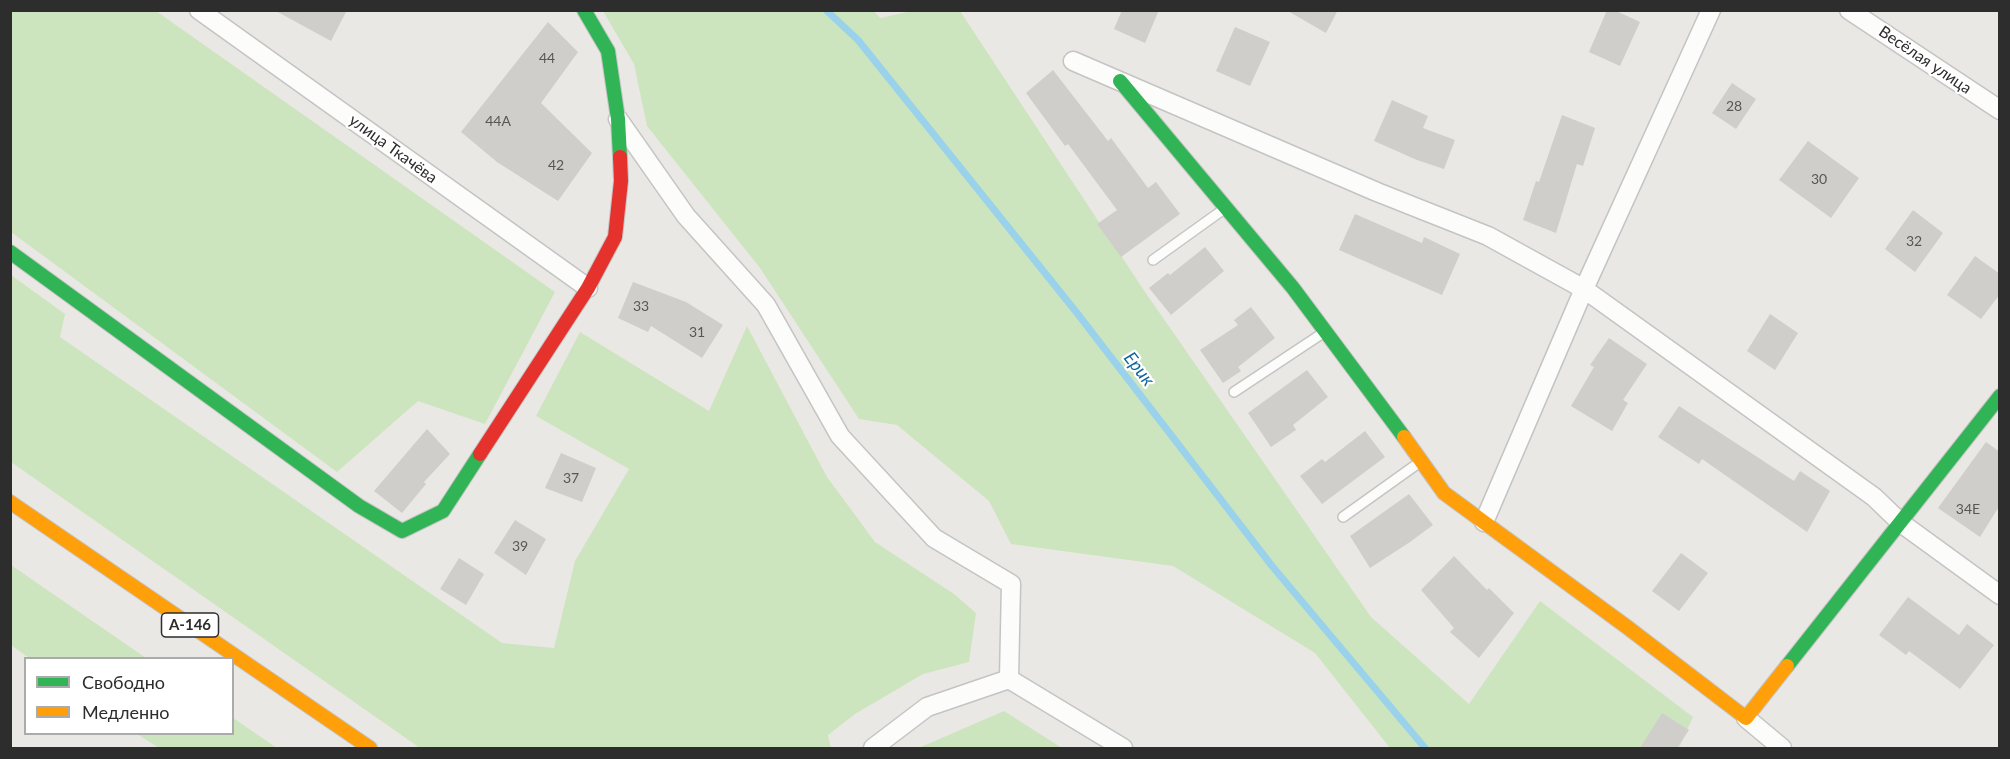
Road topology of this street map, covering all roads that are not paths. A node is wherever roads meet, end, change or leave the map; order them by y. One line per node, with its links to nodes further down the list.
1 (199, 10): 12 (street, улица Ткачёва)
2 (584, 10): 8 (main road)
3 (1712, 10): 13 (street)
4 (1850, 10): 7 (street, Весёлая улица)
5 (1073, 61): 6 (street)
6 (1120, 81): 9 (main road); 13 (street)
7 (1998, 106)
8 (618, 119): 12 (main road); 23 (street)
9 (1226, 208): 11 (lane); 14 (main road)
10 (10, 252): 12 (main road)
11 (1153, 260)
12 (588, 288)
13 (1584, 290): 20 (street); 21 (street)
14 (1325, 332): 15 (lane); 17 (main road)
15 (1234, 392)
16 (2000, 396): 21 (main road)
17 (1422, 461): 19 (lane); 20 (main road)
18 (10, 502): 25 (main road, А-146)
19 (1343, 517)
20 (1484, 522): 24 (main road)
21 (1901, 523): 22 (street); 24 (main road)
22 (2000, 595)
23 (1009, 679): 26 (street); 27 (street)
24 (1746, 718): 28 (street)
25 (370, 748)
26 (873, 748)
27 (1124, 748)
28 (1782, 748)

